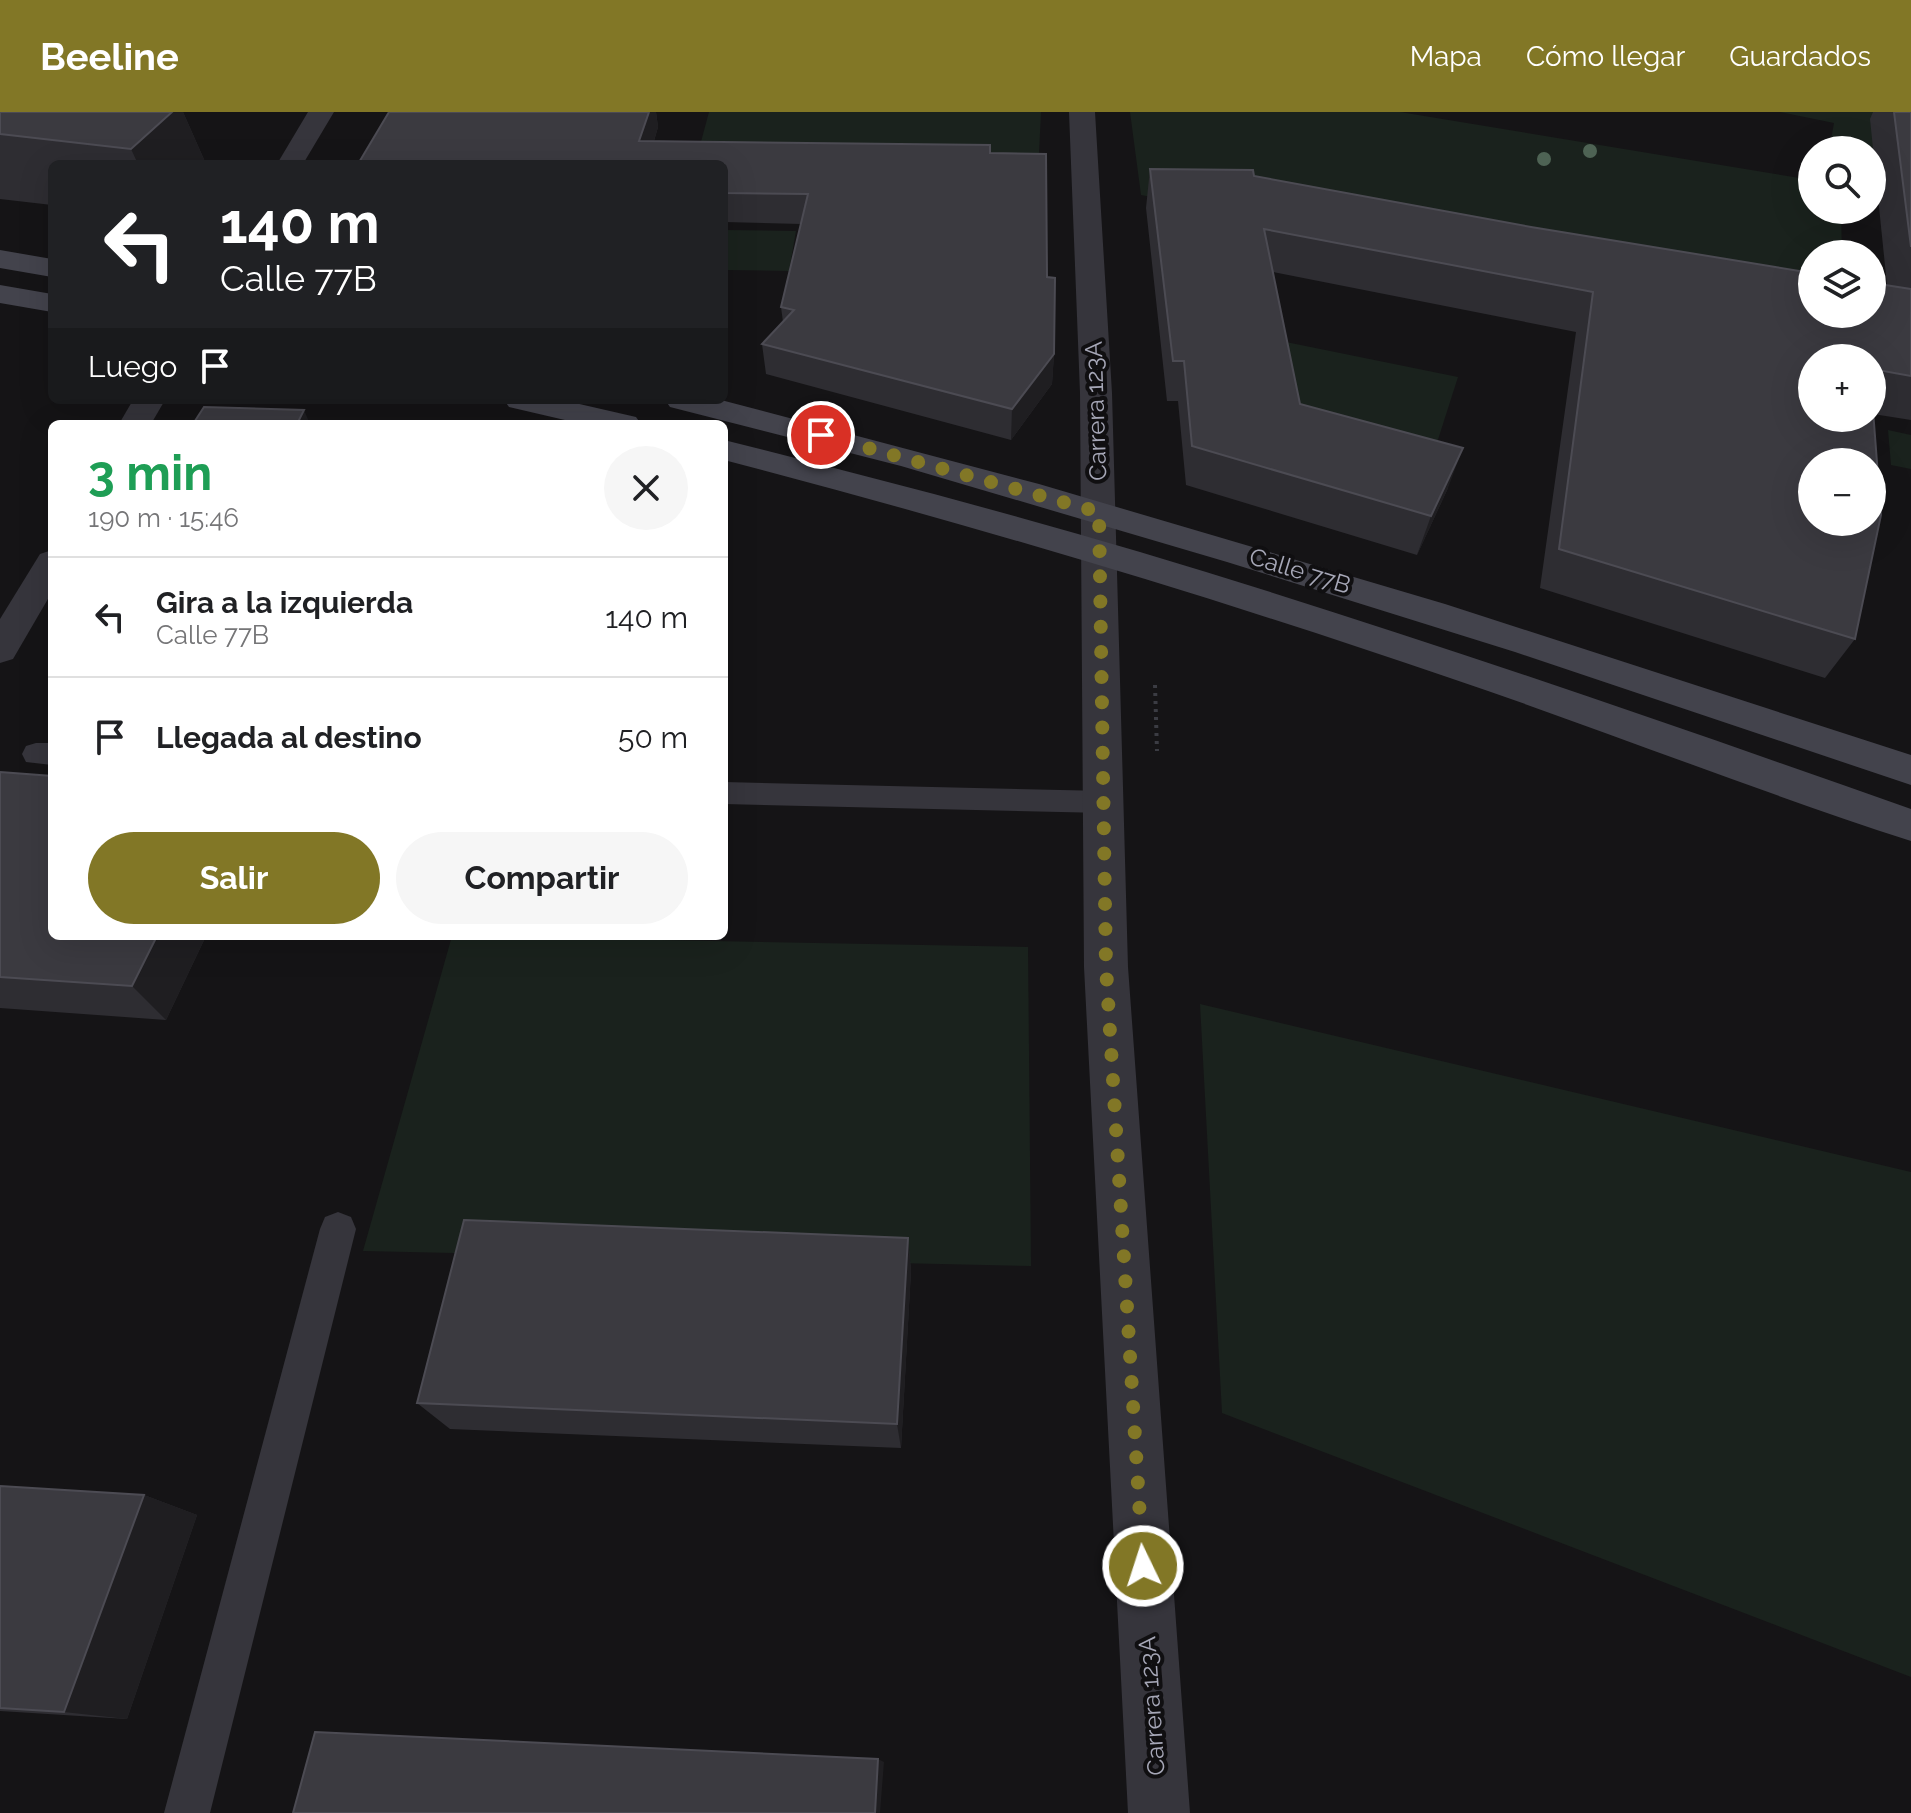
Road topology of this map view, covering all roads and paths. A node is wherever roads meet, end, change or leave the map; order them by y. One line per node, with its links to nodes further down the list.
1 (321, 112): 3 (street)
2 (1082, 112): 12 (street, Carrera 123A)
3 (292, 160)
4 (0, 259): 5 (street)
5 (48, 267)
6 (0, 294): 7 (street)
7 (48, 302)
8 (537, 404): 10 (street)
9 (697, 404): 12 (street, Calle 77B)
10 (605, 420)
11 (728, 451): 12 (street, Calle 77B)
12 (1100, 533): 15 (street, Calle 77B); 17 (street, Carrera 123A); 18 (street, Calle 77B)
13 (48, 569): 14 (street)
14 (0, 650)
15 (1911, 770)
16 (728, 793): 17 (lane)
17 (1105, 802): 21 (street, Carrera 123A)
18 (1911, 825)
19 (338, 1229): 20 (lane)
20 (187, 1813)
21 (1159, 1813)

